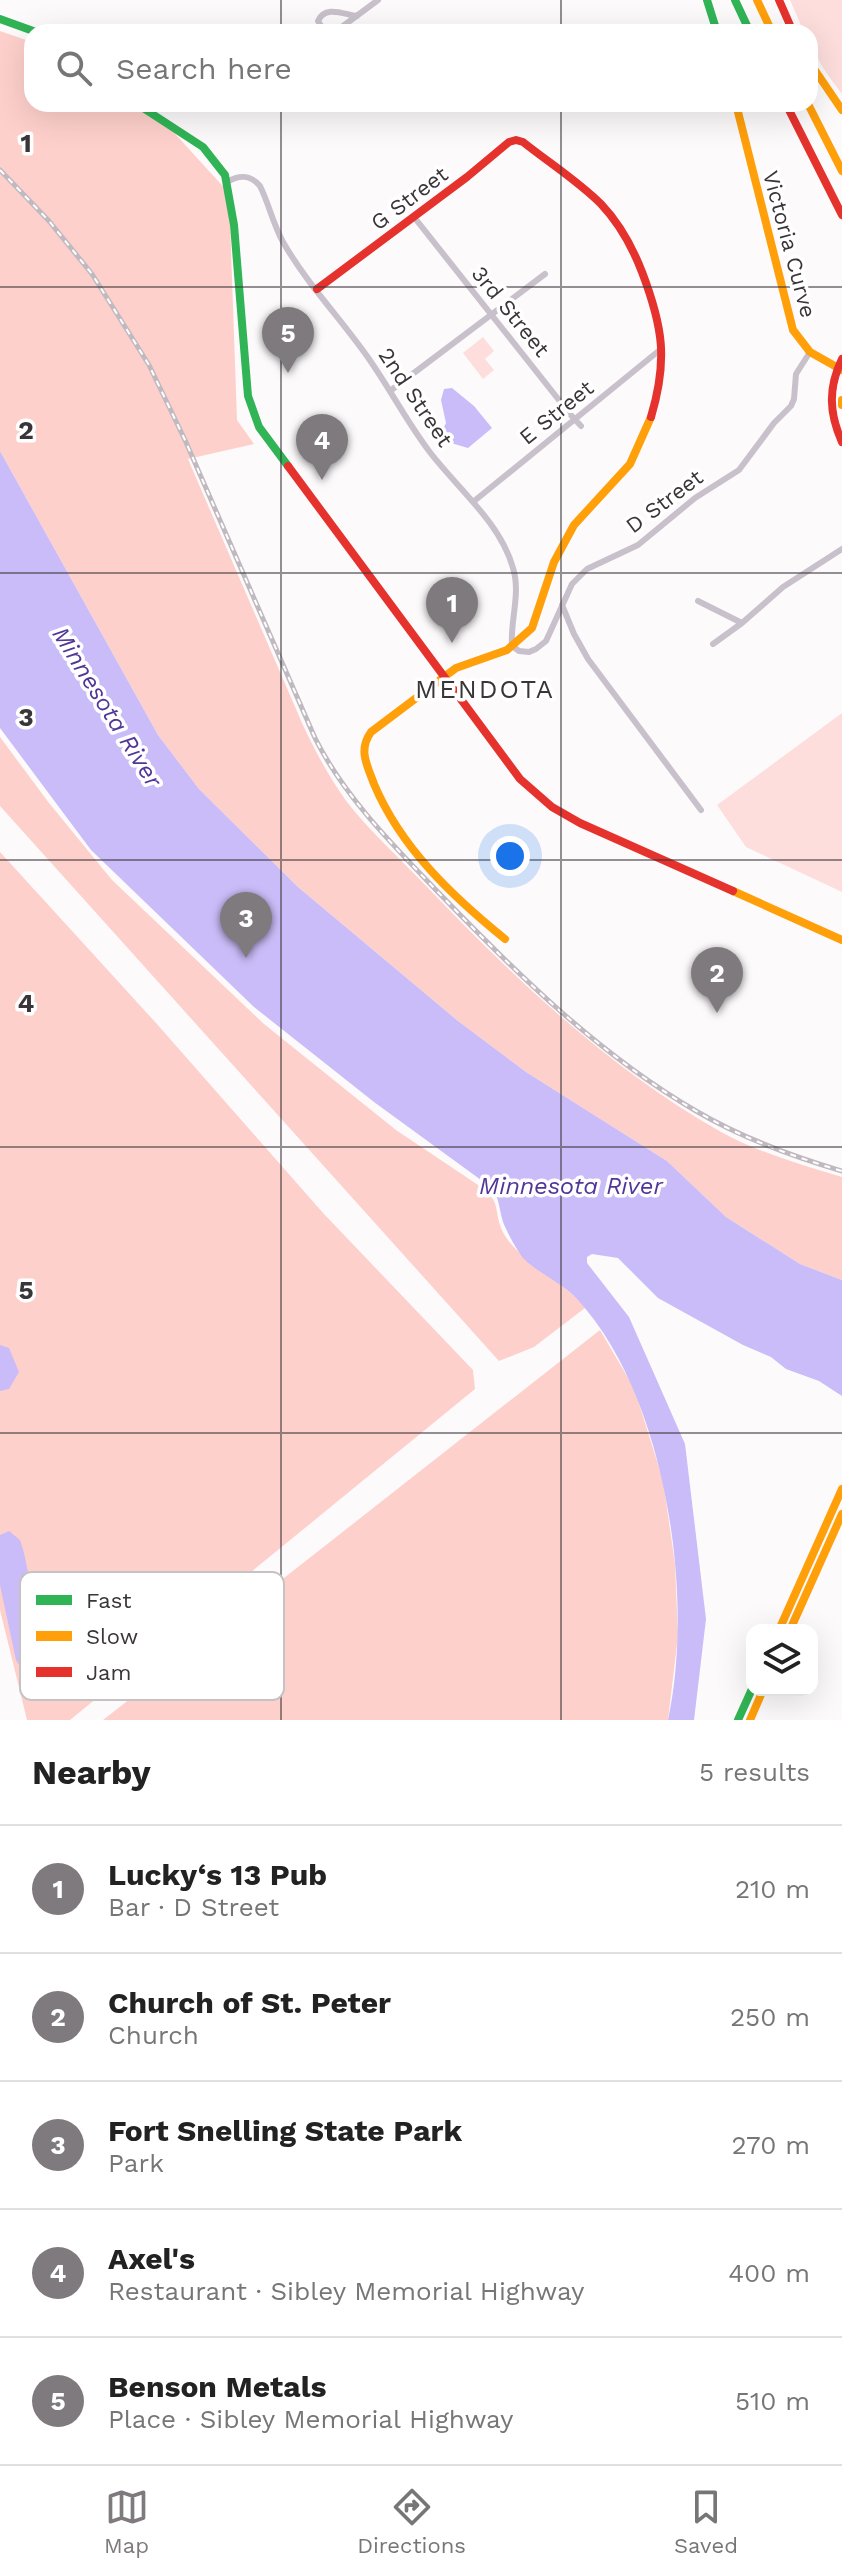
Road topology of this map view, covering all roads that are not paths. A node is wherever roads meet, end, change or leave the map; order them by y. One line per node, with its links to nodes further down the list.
1 (378, 0): 6 (street)
2 (707, 0): 10 (main road)
3 (735, 0): 11 (main road)
4 (757, 0): 12 (main road)
5 (779, 0): 13 (main road)
6 (357, 16): 8 (street); 9 (street)
7 (0, 19): 14 (main road)
8 (320, 24)
9 (346, 24)
10 (714, 24)
11 (746, 24)
12 (768, 24)
13 (790, 24)
14 (24, 28)
15 (818, 75): 16 (main road)
16 (842, 110)
17 (149, 112): 22 (main road)
18 (738, 112): 29 (main road, Victoria Curve)
19 (790, 112): 23 (main road)
20 (812, 112): 21 (main road)
21 (842, 171)
22 (227, 182): 26 (street, 2nd Street); 42 (main road)
23 (842, 215)
24 (414, 217): 26 (main road, G Street); 27 (street, 3rd Street); 28 (main road, G Street)
25 (545, 274): 27 (street)
26 (317, 289): 31 (street, 2nd Street)
27 (491, 314): 31 (street); 32 (street, 3rd Street)
28 (661, 349): 32 (street, E Street); 41 (main road)
29 (810, 352): 30 (main road, Victoria Curve); 38 (street, D Street)
30 (841, 366): 34 (main road)
31 (390, 391): 35 (street, 2nd Street)
32 (575, 419): 33 (street, 3rd Street); 35 (street, E Street)
33 (581, 426)
34 (842, 442)
35 (473, 502): 41 (street, 2nd Street)
36 (842, 549): 39 (street)
37 (698, 601): 39 (street)
38 (562, 605): 41 (street, D Street); 43 (street)
39 (742, 623): 40 (street)
40 (713, 644)
41 (512, 646): 42 (main road, D Street)
42 (443, 677): 44 (main road, D Street); 45 (main road)
43 (701, 810)
44 (505, 939)
45 (842, 940)
46 (842, 1489): 48 (main road)
47 (842, 1514): 49 (main road)
48 (782, 1624)
49 (793, 1624)
50 (749, 1696): 52 (main road)
51 (760, 1696): 53 (main road)
52 (738, 1720)
53 (750, 1720)

